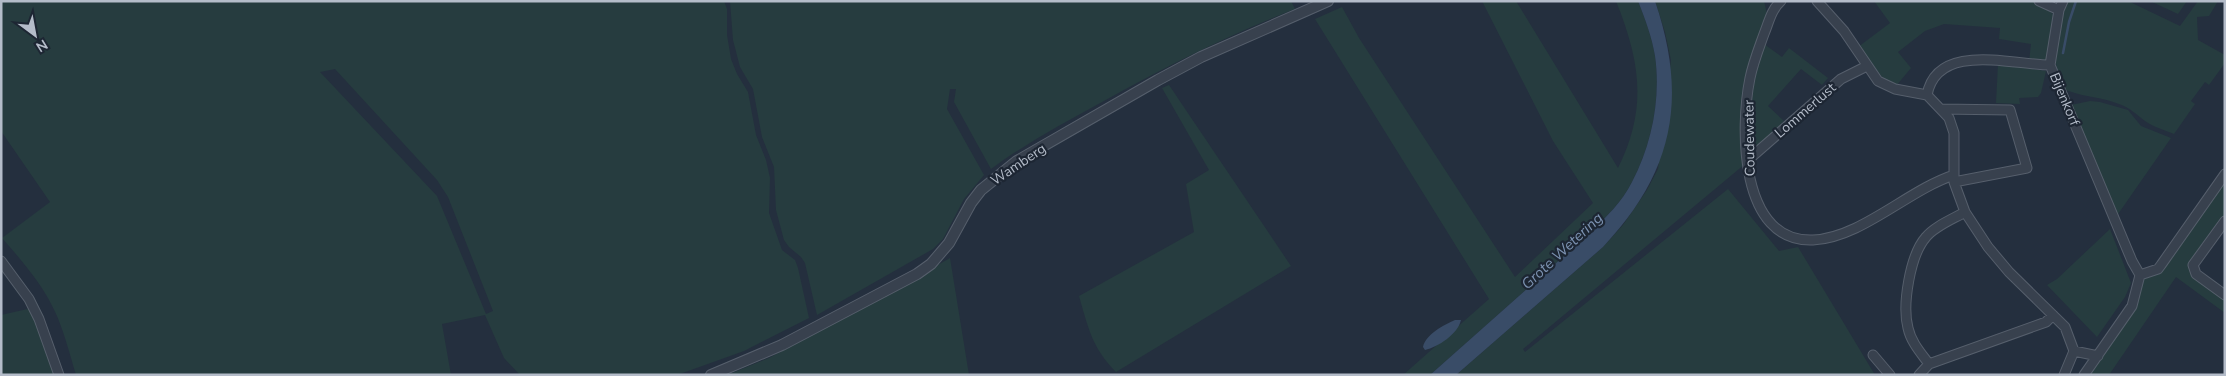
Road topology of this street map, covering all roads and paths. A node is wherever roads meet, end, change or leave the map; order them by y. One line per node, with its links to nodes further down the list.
1 (1328, 1): 24 (street, Wamberg)
2 (1817, 1): 7 (street)
3 (2039, 1): 5 (street)
4 (1777, 2): 10 (street, Coudewater)
5 (2061, 6): 6 (street, Bijenkorf)
6 (2050, 65): 8 (street); 16 (street, Bijenkorf)
7 (1867, 66): 8 (street); 10 (street, Lommerlust)
8 (1927, 95): 9 (street)
9 (1941, 109): 12 (street); 12 (street, Coudewater)
10 (1748, 160): 12 (street, Coudewater)
11 (2225, 174): 16 (street)
12 (1954, 178): 13 (street)
13 (1965, 212): 18 (street); 22 (street)
14 (2225, 221): 17 (street)
15 (1, 261): 23 (street)
16 (2140, 275): 21 (street)
17 (2225, 295)
18 (2053, 315): 19 (street); 22 (street)
19 (2074, 351): 21 (street); 27 (street)
20 (1873, 355): 25 (street)
21 (2098, 356): 28 (street)
22 (1929, 364): 26 (street)
23 (59, 375)
24 (711, 375)
25 (1890, 375)
26 (1920, 375)
27 (2064, 375)
28 (2084, 375)

